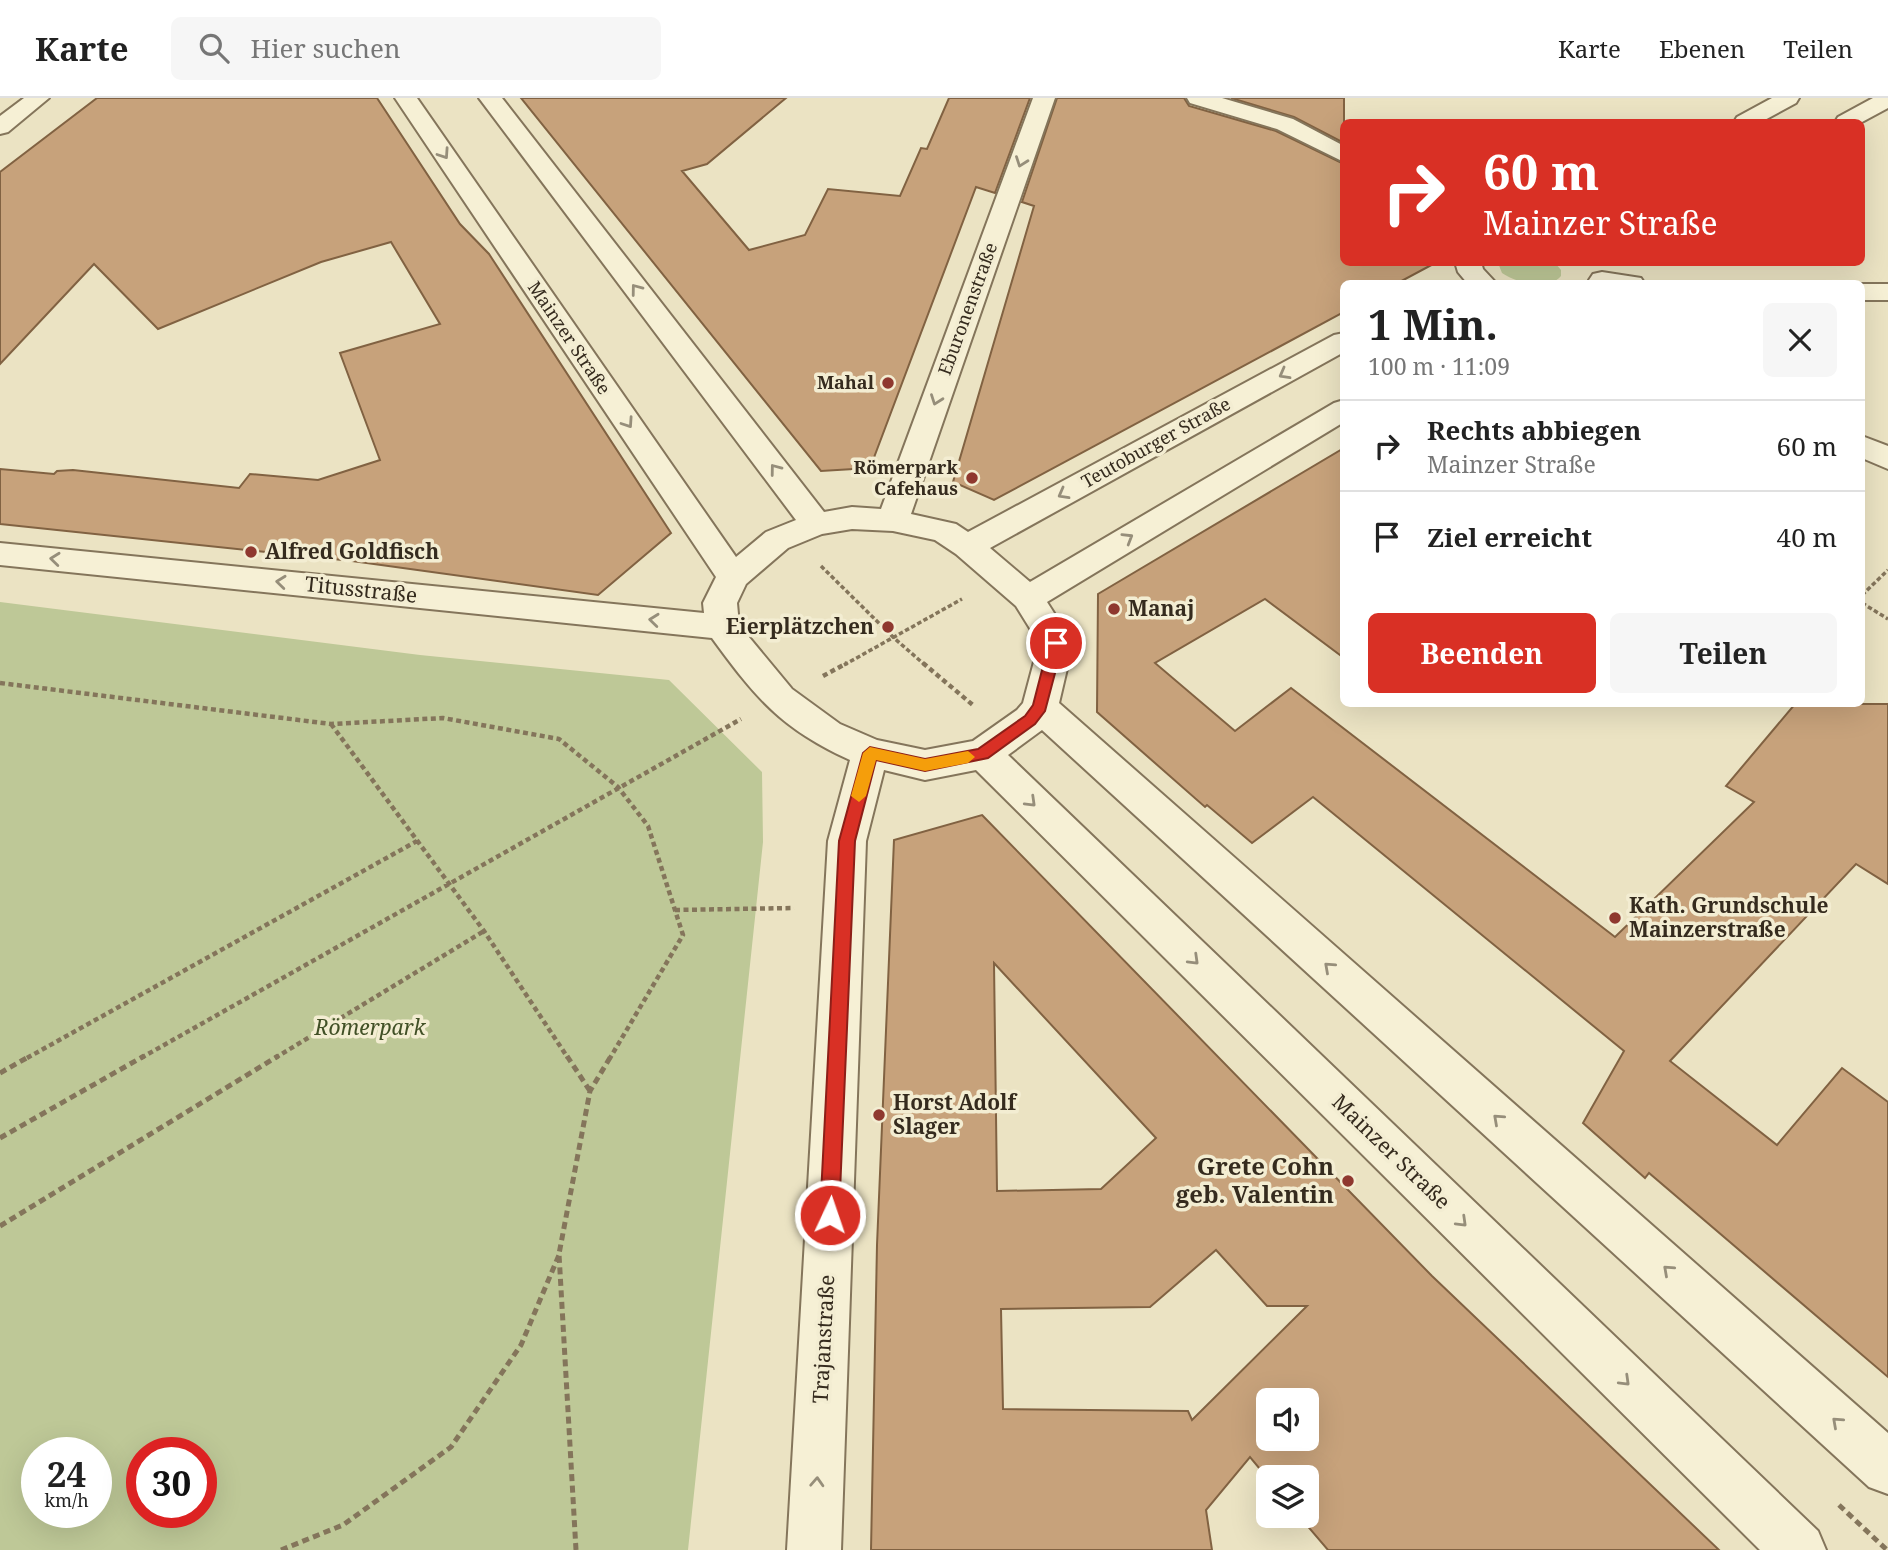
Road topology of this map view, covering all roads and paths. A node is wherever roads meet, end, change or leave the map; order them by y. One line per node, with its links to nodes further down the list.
1 (38, 98): 10 (street)
2 (406, 98): 25 (street, Mainzer Straße, one-way to 25)
3 (490, 98): 21 (street, one-way to 3)
4 (1044, 98): 20 (street, Eburonenstraße, one-way to 20)
5 (1788, 98): 8 (street)
6 (1206, 99): 11 (street)
7 (1888, 99): 9 (street)
8 (1750, 119)
9 (1851, 119)
10 (0, 127)
11 (1340, 153)
12 (1598, 271): 13 (street)
13 (1622, 280)
14 (1865, 292): 15 (street)
15 (1888, 292)
16 (1340, 343): 22 (street, Teutoburger Straße, one-way to 22)
17 (1340, 411): 27 (street, one-way to 17)
18 (1865, 447): 19 (street)
19 (1888, 459)
20 (893, 520): 21 (street); 22 (street)
21 (816, 523): 25 (street)
22 (967, 546): 27 (street)
23 (0, 554): 30 (street, Titusstraße, one-way to 23)
24 (1888, 570): 26 (path)
25 (733, 577): 30 (street)
26 (1865, 592)
27 (1028, 598): 34 (street)
28 (1865, 605): 29 (path)
29 (1888, 618)
30 (722, 627): 33 (street)
31 (894, 638): 33 (path)
32 (0, 683): 35 (path)
33 (779, 698): 36 (street); 38 (path)
34 (1040, 707): 37 (street); 49 (street, one-way to 34)
35 (331, 724): 38 (path); 39 (path)
36 (870, 753): 37 (street); 41 (street, Trajanstraße)
37 (982, 754): 53 (street, Mainzer Straße, one-way to 53)
38 (618, 787): 40 (path); 42 (path)
39 (417, 841): 40 (path); 44 (path)
40 (448, 883): 43 (path); 46 (path)
41 (844, 907): 42 (path); 52 (street, Trajanstraße, one-way to 41)
42 (675, 910): 45 (path)
43 (484, 931): 45 (path); 47 (path)
44 (0, 1073)
45 (590, 1091): 48 (path)
46 (0, 1138)
47 (0, 1226)
48 (559, 1254): 50 (path); 51 (path)
49 (1888, 1468)
50 (281, 1550)
51 (576, 1550)
52 (814, 1550)
53 (1799, 1550)

